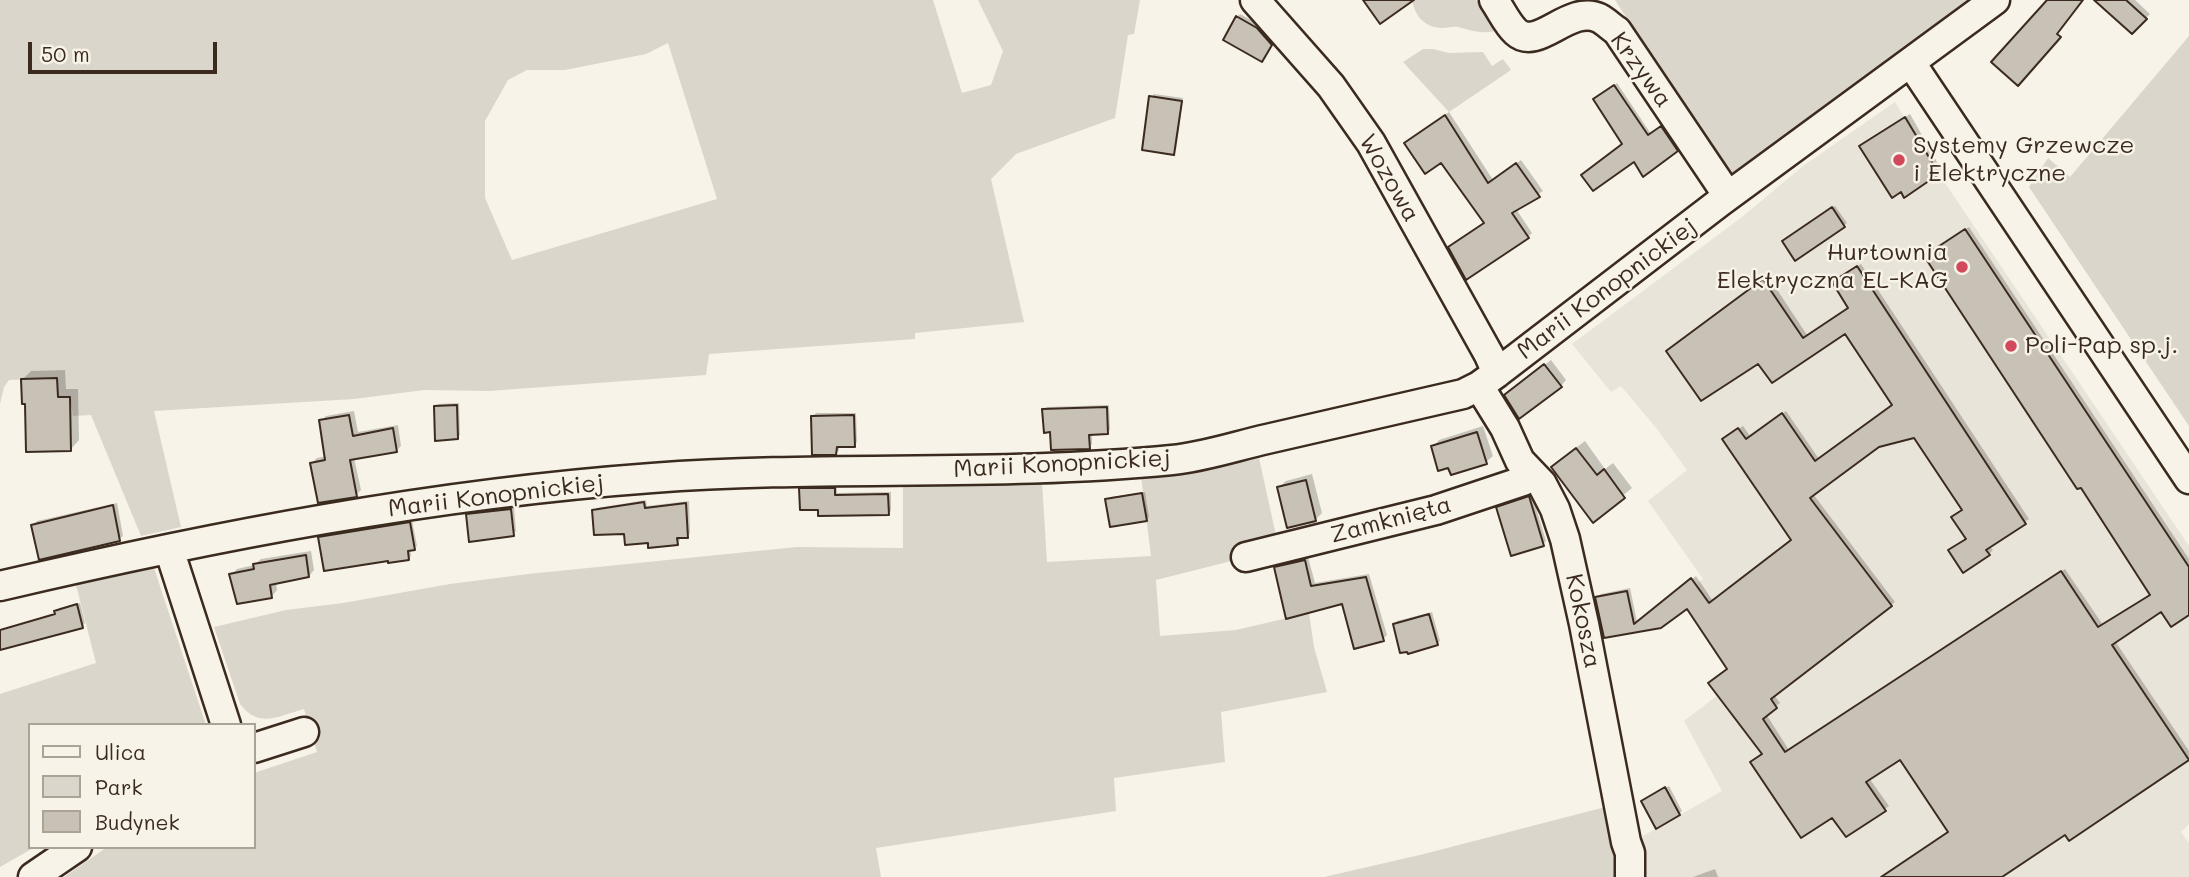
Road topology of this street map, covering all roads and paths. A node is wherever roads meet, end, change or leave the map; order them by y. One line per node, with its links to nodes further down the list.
1 (1255, 0): 6 (street, Wozowa)
2 (1494, 0): 5 (street, Krzywa)
3 (1995, 0): 4 (street, Marii Konopnickiej)
4 (1910, 63): 5 (street, Marii Konopnickiej); 8 (street)
5 (1728, 196): 6 (street, Marii Konopnickiej)
6 (1488, 380): 7 (street, Kokosza); 9 (street, Marii Konopnickiej)
7 (1531, 473): 10 (street, Zamknięta); 17 (street, Kokosza)
8 (2189, 479)
9 (169, 549): 11 (street, Marii Konopnickiej); 12 (street)
10 (1246, 557)
11 (0, 586)
12 (225, 723)
13 (304, 732): 14 (street)
14 (256, 747)
15 (74, 849): 16 (street)
16 (33, 877)
17 (1630, 877)

